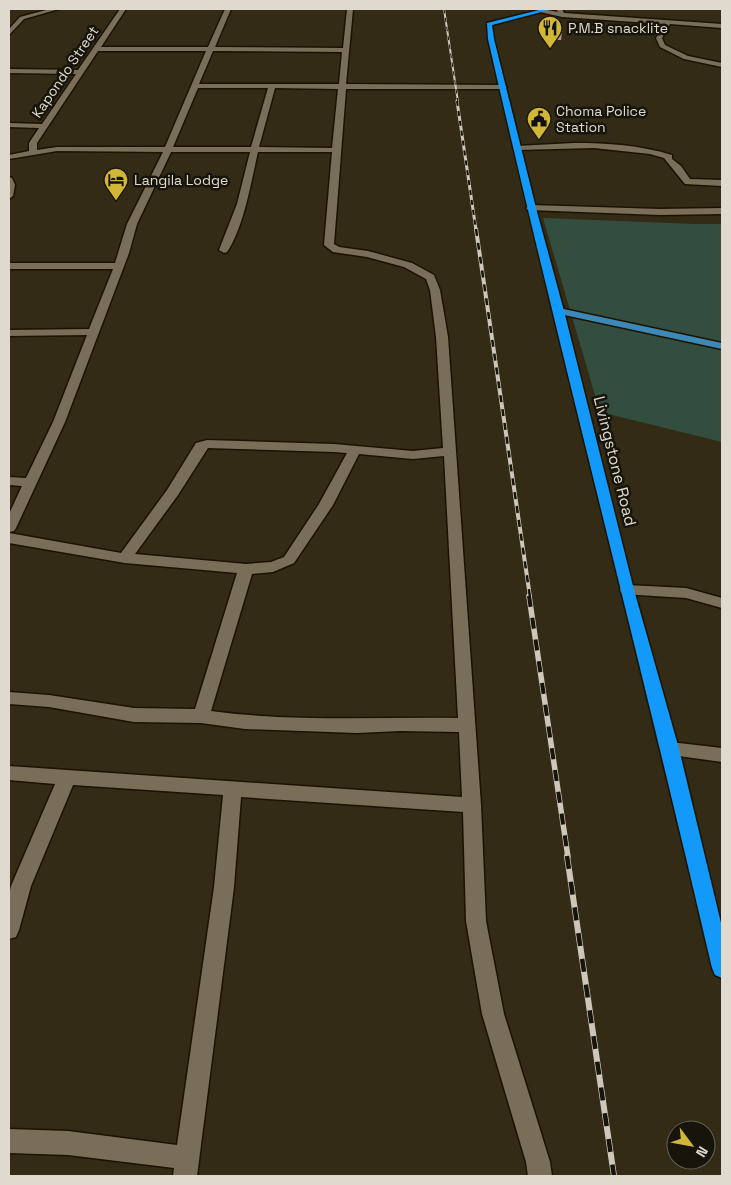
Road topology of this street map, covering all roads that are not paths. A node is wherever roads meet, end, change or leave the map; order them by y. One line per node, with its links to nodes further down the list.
1 (56, 9): 9 (street)
2 (123, 9): 10 (street, Kapondo Street)
3 (228, 9): 11 (street)
4 (350, 9): 12 (street)
5 (546, 10): 6 (street); 19 (highway, Livingstone Road)
6 (560, 12): 7 (street)
7 (668, 22): 8 (street); 13 (street)
8 (722, 26)
9 (9, 33)
10 (95, 49): 11 (street); 15 (street, Kapondo Street)
11 (210, 49): 12 (street); 16 (street)
12 (346, 50): 18 (street)
13 (722, 65)
14 (9, 70): 15 (street)
15 (81, 72): 21 (street, Kapondo Street)
16 (195, 86): 17 (street); 23 (street)
17 (272, 86): 18 (street); 24 (street)
18 (342, 87): 19 (street); 25 (street)
19 (503, 88): 22 (highway, Livingstone Road)
20 (9, 125): 21 (street)
21 (44, 126): 26 (street, Kapondo Street)
22 (517, 148): 29 (street); 32 (highway, Livingstone Road)
23 (168, 149): 24 (street); 26 (street); 37 (street)
24 (255, 149): 25 (street); 35 (street)
25 (336, 150): 43 (street)
26 (33, 151): 27 (street)
27 (9, 157)
28 (9, 180): 30 (street)
29 (722, 183)
30 (9, 196)
31 (692, 202): 34 (street)
32 (531, 208): 34 (street); 38 (highway, Livingstone Road)
33 (722, 211): 34 (street)
34 (656, 212)
35 (224, 250)
36 (9, 266): 37 (street)
37 (118, 266): 39 (street)
38 (559, 311): 41 (main road); 50 (highway, Livingstone Road)
39 (93, 332): 40 (street); 45 (street)
40 (9, 333)
41 (722, 346)
42 (354, 450): 43 (street); 48 (street); 49 (street)
43 (450, 451): 54 (street)
44 (9, 481): 45 (street)
45 (30, 482): 46 (street)
46 (9, 528)
47 (9, 538): 48 (street)
48 (125, 558): 49 (street)
49 (246, 569): 53 (street)
50 (627, 590): 51 (street); 55 (highway, Livingstone Road)
51 (722, 603)
52 (9, 698): 53 (street)
53 (201, 716): 54 (street)
54 (467, 725): 60 (street)
55 (670, 749): 56 (street); 62 (highway, Livingstone Road)
56 (722, 755)
57 (9, 773): 58 (street)
58 (67, 777): 59 (street); 61 (street)
59 (233, 788): 60 (street); 64 (street)
60 (472, 806): 65 (street)
61 (9, 930)
62 (722, 968)
63 (9, 1141): 64 (street)
64 (187, 1167)
65 (540, 1176)

